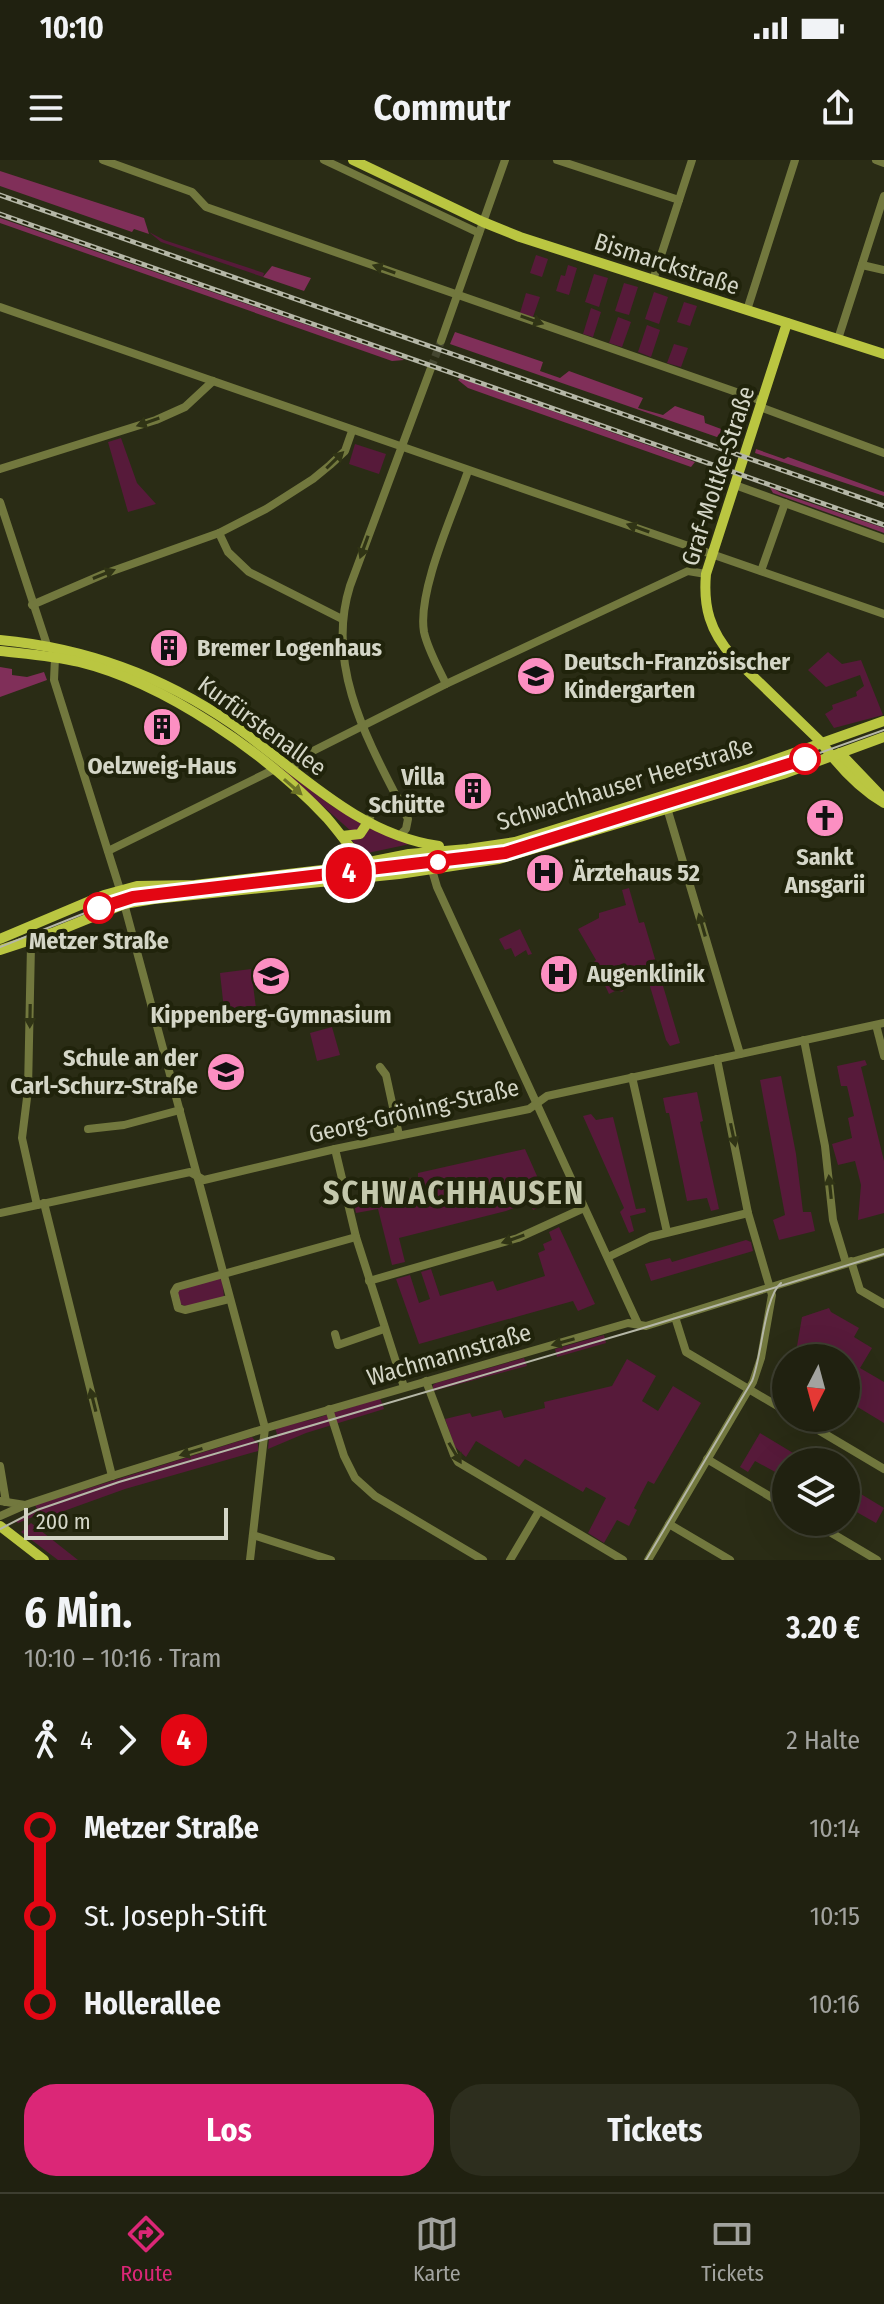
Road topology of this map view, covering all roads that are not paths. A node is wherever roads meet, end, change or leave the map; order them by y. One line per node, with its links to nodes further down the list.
1 (103, 160): 18 (street, one-way to 1)
2 (324, 160): 13 (street, Bismarckstraße)
3 (353, 160): 12 (main road, Bismarckstraße)
4 (505, 160): 14 (street)
5 (557, 160): 11 (street)
6 (692, 160): 11 (street)
7 (795, 160): 20 (street)
8 (876, 160): 9 (street)
9 (884, 163)
10 (884, 196): 15 (street)
11 (679, 200): 17 (street)
12 (441, 202): 13 (street); 14 (main road, Bismarckstraße)
13 (424, 207): 14 (street, Bismarckstraße)
14 (481, 227): 17 (main road, Bismarckstraße); 18 (street)
15 (862, 265): 16 (street); 22 (street)
16 (884, 270)
17 (653, 280): 20 (main road, Bismarckstraße)
18 (458, 295): 23 (street); 27 (street, one-way to 27)
19 (0, 307): 26 (street)
20 (747, 310): 21 (main road, Bismarckstraße)
21 (787, 323): 22 (main road, Bismarckstraße); 27 (main road, Graf-Moltke-Straße)
22 (838, 339): 24 (main road, Bismarckstraße)
23 (441, 341)
24 (884, 354)
25 (431, 368): 29 (street)
26 (213, 381): 28 (street); 31 (street, one-way to 31)
27 (761, 404): 30 (street); 33 (main road, Graf-Moltke-Straße)
28 (352, 431): 29 (street); 36 (street, one-way to 28)
29 (401, 448): 32 (street); 43 (street, one-way to 43)
30 (884, 453)
31 (0, 469)
32 (468, 471): 38 (street, one-way to 32); 50 (street)
33 (735, 485): 35 (street); 38 (main road, Graf-Moltke-Straße)
34 (0, 502): 41 (street)
35 (785, 503): 37 (street); 39 (street)
36 (219, 533): 41 (street, one-way to 36); 43 (street)
37 (884, 539)
38 (712, 554): 39 (street); 40 (main road, Graf-Moltke-Straße)
39 (761, 571): 42 (street)
40 (706, 574): 50 (street); 54 (main road, Graf-Moltke-Straße)
41 (32, 605): 44 (street)
42 (884, 614)
43 (342, 619): 52 (street)
44 (39, 624): 46 (street); 47 (street)
45 (0, 640): 46 (main road, Kurfürstenallee)
46 (32, 643): 47 (main road, Kurfürstenallee)
47 (47, 645): 57 (main road, Kurfürstenallee)
48 (0, 651): 49 (main road, Kurfürstenallee)
49 (55, 658): 56 (main road, Kurfürstenallee); 64 (street)
50 (446, 684): 52 (street)
51 (884, 721): 54 (main road, Schwachhauser Heerstraße)
52 (362, 725): 57 (street); 58 (street)
53 (884, 737): 55 (main road, Schwachhauser Heerstraße)
54 (821, 742): 55 (main road, Graf-Moltke-Straße); 65 (main road, Schwachhauser Heerstraße)
55 (837, 756): 59 (main road, Graf-Moltke-Straße); 60 (main road, Schwachhauser Heerstraße)
56 (273, 770): 62 (main road, Kurfürstenallee, one-way to 62); 64 (street)
57 (293, 771): 61 (main road, Kurfürstenallee)
58 (398, 798): 61 (street); 63 (street)
59 (884, 801)
60 (667, 808): 67 (main road, Schwachhauser Heerstraße); 75 (street, one-way to 60)
61 (368, 822): 62 (main road); 63 (main road, Kurfürstenallee)
62 (342, 836): 66 (main road, Kurfürstenallee)
63 (399, 836): 65 (main road, Kurfürstenallee)
64 (108, 851): 69 (street)
65 (448, 851): 66 (main road, Schwachhauser Heerstraße)
66 (362, 863): 68 (main road, Kurfürstenallee); 69 (main road, Schwachhauser Heerstraße)
67 (432, 870): 68 (main road, Schwachhauser Heerstraße); 80 (street)
68 (373, 877): 69 (main road, Schwachhauser Heerstraße)
69 (122, 897): 70 (main road, Schwachhauser Heerstraße); 71 (main road, Schwachhauser Heerstraße); 81 (street)
70 (0, 939)
71 (29, 939): 72 (main road, Schwachhauser Heerstraße); 86 (street, one-way to 86)
72 (0, 950)
73 (880, 1024): 74 (street, Georg-Gröning-Straße); 76 (street)
74 (804, 1040): 75 (street, Georg-Gröning-Straße); 94 (street, one-way to 74)
75 (740, 1054): 77 (street, Georg-Gröning-Straße)
76 (884, 1056)
77 (717, 1059): 79 (street, Georg-Gröning-Straße); 89 (street, one-way to 89)
78 (380, 1067): 83 (street)
79 (632, 1077): 80 (street, Georg-Gröning-Straße); 90 (street)
80 (537, 1102): 83 (street, Georg-Gröning-Straße); 87 (street)
81 (180, 1110): 82 (street); 85 (street)
82 (88, 1129)
83 (399, 1135): 84 (street, Georg-Gröning-Straße)
84 (335, 1149): 85 (street, Georg-Gröning-Straße); 91 (street)
85 (197, 1176): 86 (street, Georg-Gröning-Straße); 95 (street)
86 (41, 1204): 88 (street, Georg-Gröning-Straße); 114 (street, one-way to 86)
87 (584, 1208): 93 (street); 96 (street, one-way to 96)
88 (0, 1213)
89 (748, 1213): 90 (street); 97 (street)
90 (667, 1232): 93 (street)
91 (356, 1237): 95 (street); 96 (street)
92 (884, 1252): 94 (street, Wachmannstraße)
93 (608, 1257): 101 (street)
94 (848, 1262): 97 (street, Wachmannstraße); 99 (street)
95 (222, 1274): 98 (street); 98 (street)
96 (369, 1281): 102 (street)
97 (769, 1286): 100 (street, Wachmannstraße); 106 (street)
98 (229, 1299): 109 (street)
99 (884, 1304)
100 (675, 1317): 101 (street, Wachmannstraße); 106 (street)
101 (638, 1324): 104 (street, Wachmannstraße, one-way to 104)
102 (384, 1329): 103 (street); 105 (street)
103 (335, 1334)
104 (426, 1381): 105 (street, Wachmannstraße); 118 (street, one-way to 118)
105 (404, 1387): 108 (street, Wachmannstraße)
106 (749, 1389): 107 (street); 111 (street)
107 (772, 1403)
108 (329, 1409): 109 (street, Wachmannstraße); 127 (street)
109 (265, 1428): 114 (street, Wachmannstraße, one-way to 114); 122 (street)
110 (822, 1432): 113 (street)
111 (707, 1459): 115 (street); 120 (street)
112 (0, 1466): 116 (street)
113 (884, 1469)
114 (112, 1476): 117 (street, Wachmannstraße)
115 (772, 1498)
116 (3, 1501): 117 (street, Wachmannstraße)
117 (25, 1505): 119 (street, Wachmannstraße)
118 (539, 1511): 128 (street); 129 (street)
119 (0, 1516)
120 (669, 1524): 130 (street); 131 (street)
121 (2, 1532): 124 (main road)
122 (253, 1535): 125 (street); 126 (street)
123 (837, 1536): 132 (street)
124 (44, 1560)
125 (250, 1560)
126 (331, 1560)
127 (483, 1560)
128 (510, 1560)
129 (623, 1560)
130 (648, 1560)
131 (730, 1560)
132 (877, 1560)

